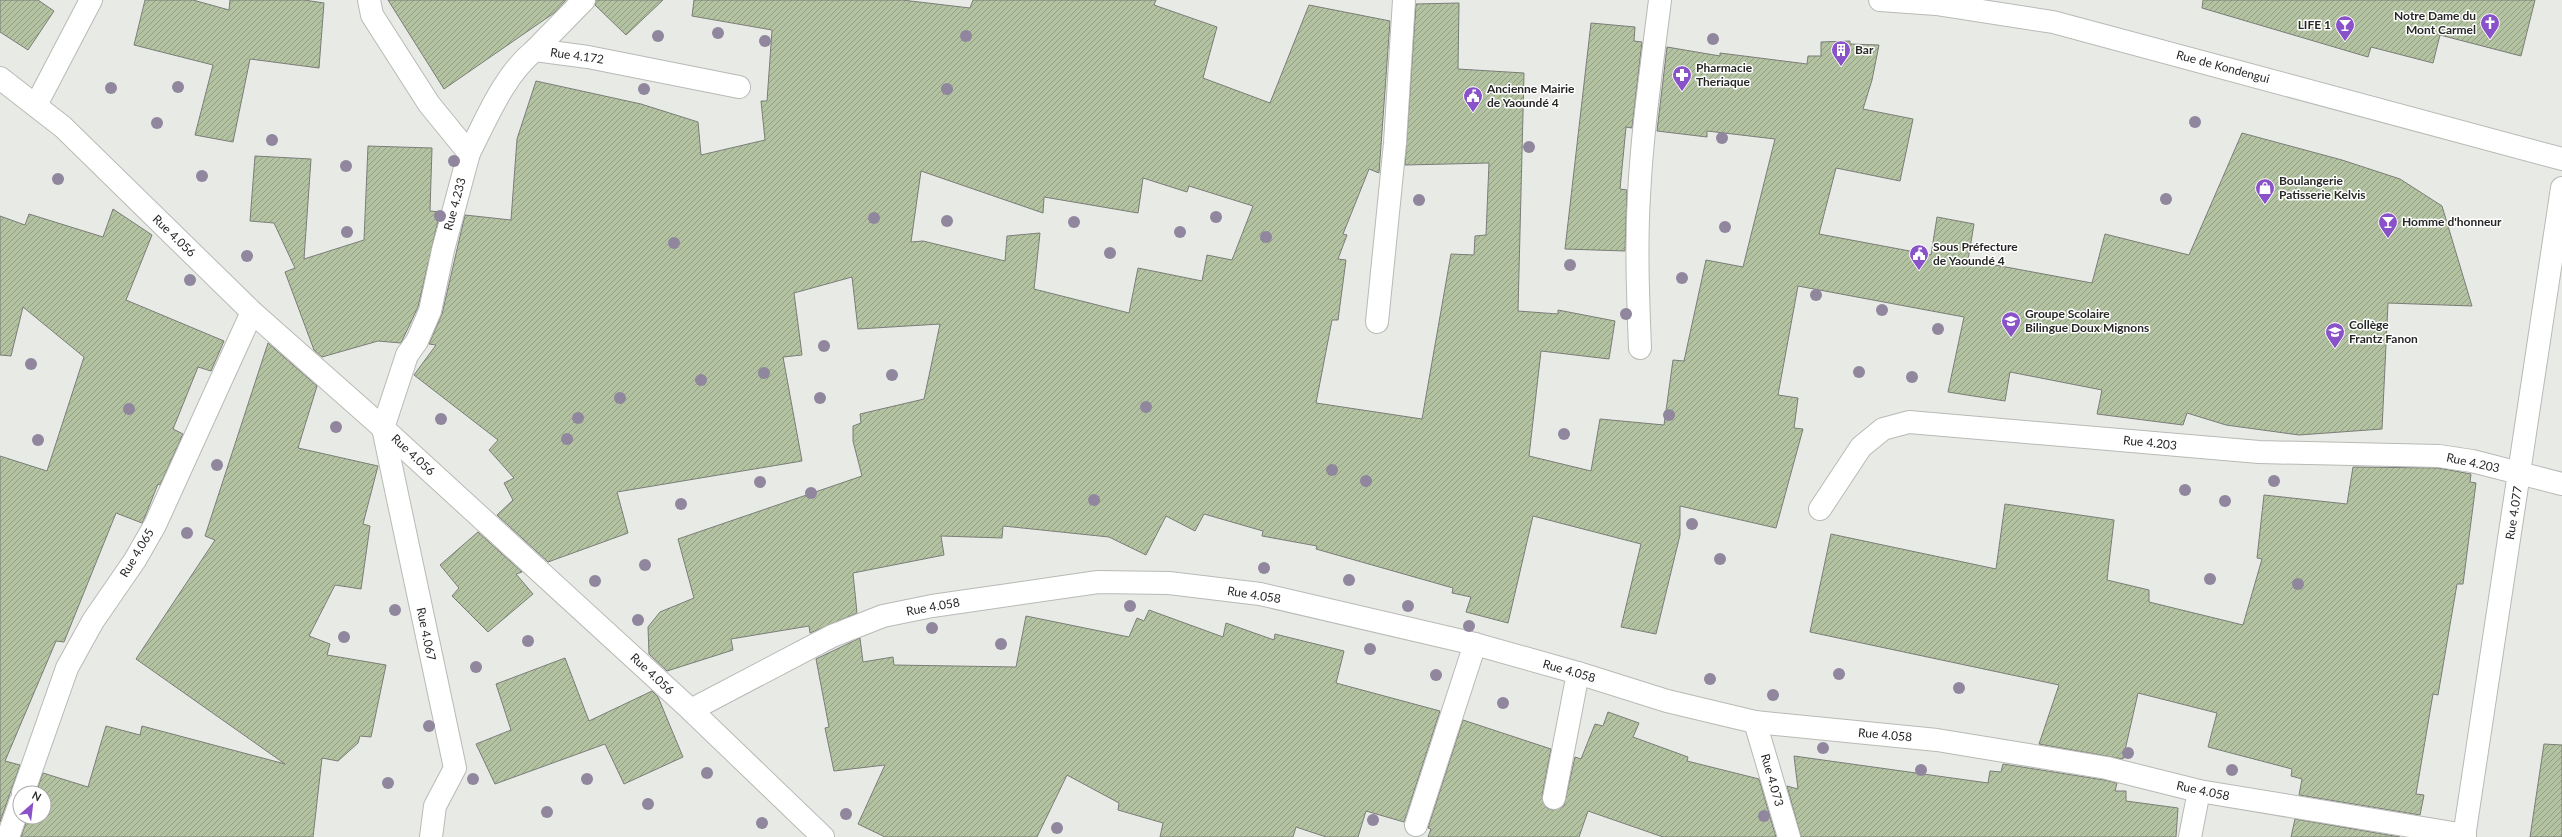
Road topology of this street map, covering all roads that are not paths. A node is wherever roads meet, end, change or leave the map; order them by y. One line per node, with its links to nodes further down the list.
1 (91, 0): 10 (street)
2 (369, 0): 11 (street)
3 (584, 0): 7 (street)
4 (1404, 0): 15 (street)
5 (1660, 0): 16 (street)
6 (1880, 0): 12 (street, Rue de Kondengui)
7 (535, 50): 9 (street, Rue 4.172); 11 (street, Rue 4.172)
8 (0, 78): 10 (street, Rue 4.056)
9 (739, 87)
10 (36, 105): 14 (street, Rue 4.056)
11 (469, 153): 17 (street, Rue 4.233)
12 (2562, 159)
13 (2562, 188): 18 (street, Rue 4.077)
14 (252, 312): 17 (street, Rue 4.056); 25 (street, Rue 4.065)
15 (1377, 322)
16 (1640, 348)
17 (383, 428): 23 (street, Rue 4.056); 32 (street, Rue 4.067)
18 (2520, 474): 19 (street, Rue 4.203); 20 (street, Rue 4.203); 30 (street, Rue 4.077)
19 (2562, 484)
20 (1820, 508)
21 (1475, 644): 22 (street, Rue 4.058); 23 (street, Rue 4.058); 29 (street)
22 (1578, 673): 24 (street, Rue 4.058); 27 (street)
23 (691, 710): 33 (street, Rue 4.056)
24 (1755, 722): 26 (street, Rue 4.058); 34 (street, Rue 4.073)
25 (26, 785)
26 (2199, 792): 30 (street, Rue 4.058); 35 (street)
27 (1554, 798)
28 (12, 825): 31 (street)
29 (1416, 825)
30 (2464, 836)
31 (8, 837)
32 (431, 837)
33 (823, 837)
34 (1789, 837)
35 (2190, 837)

